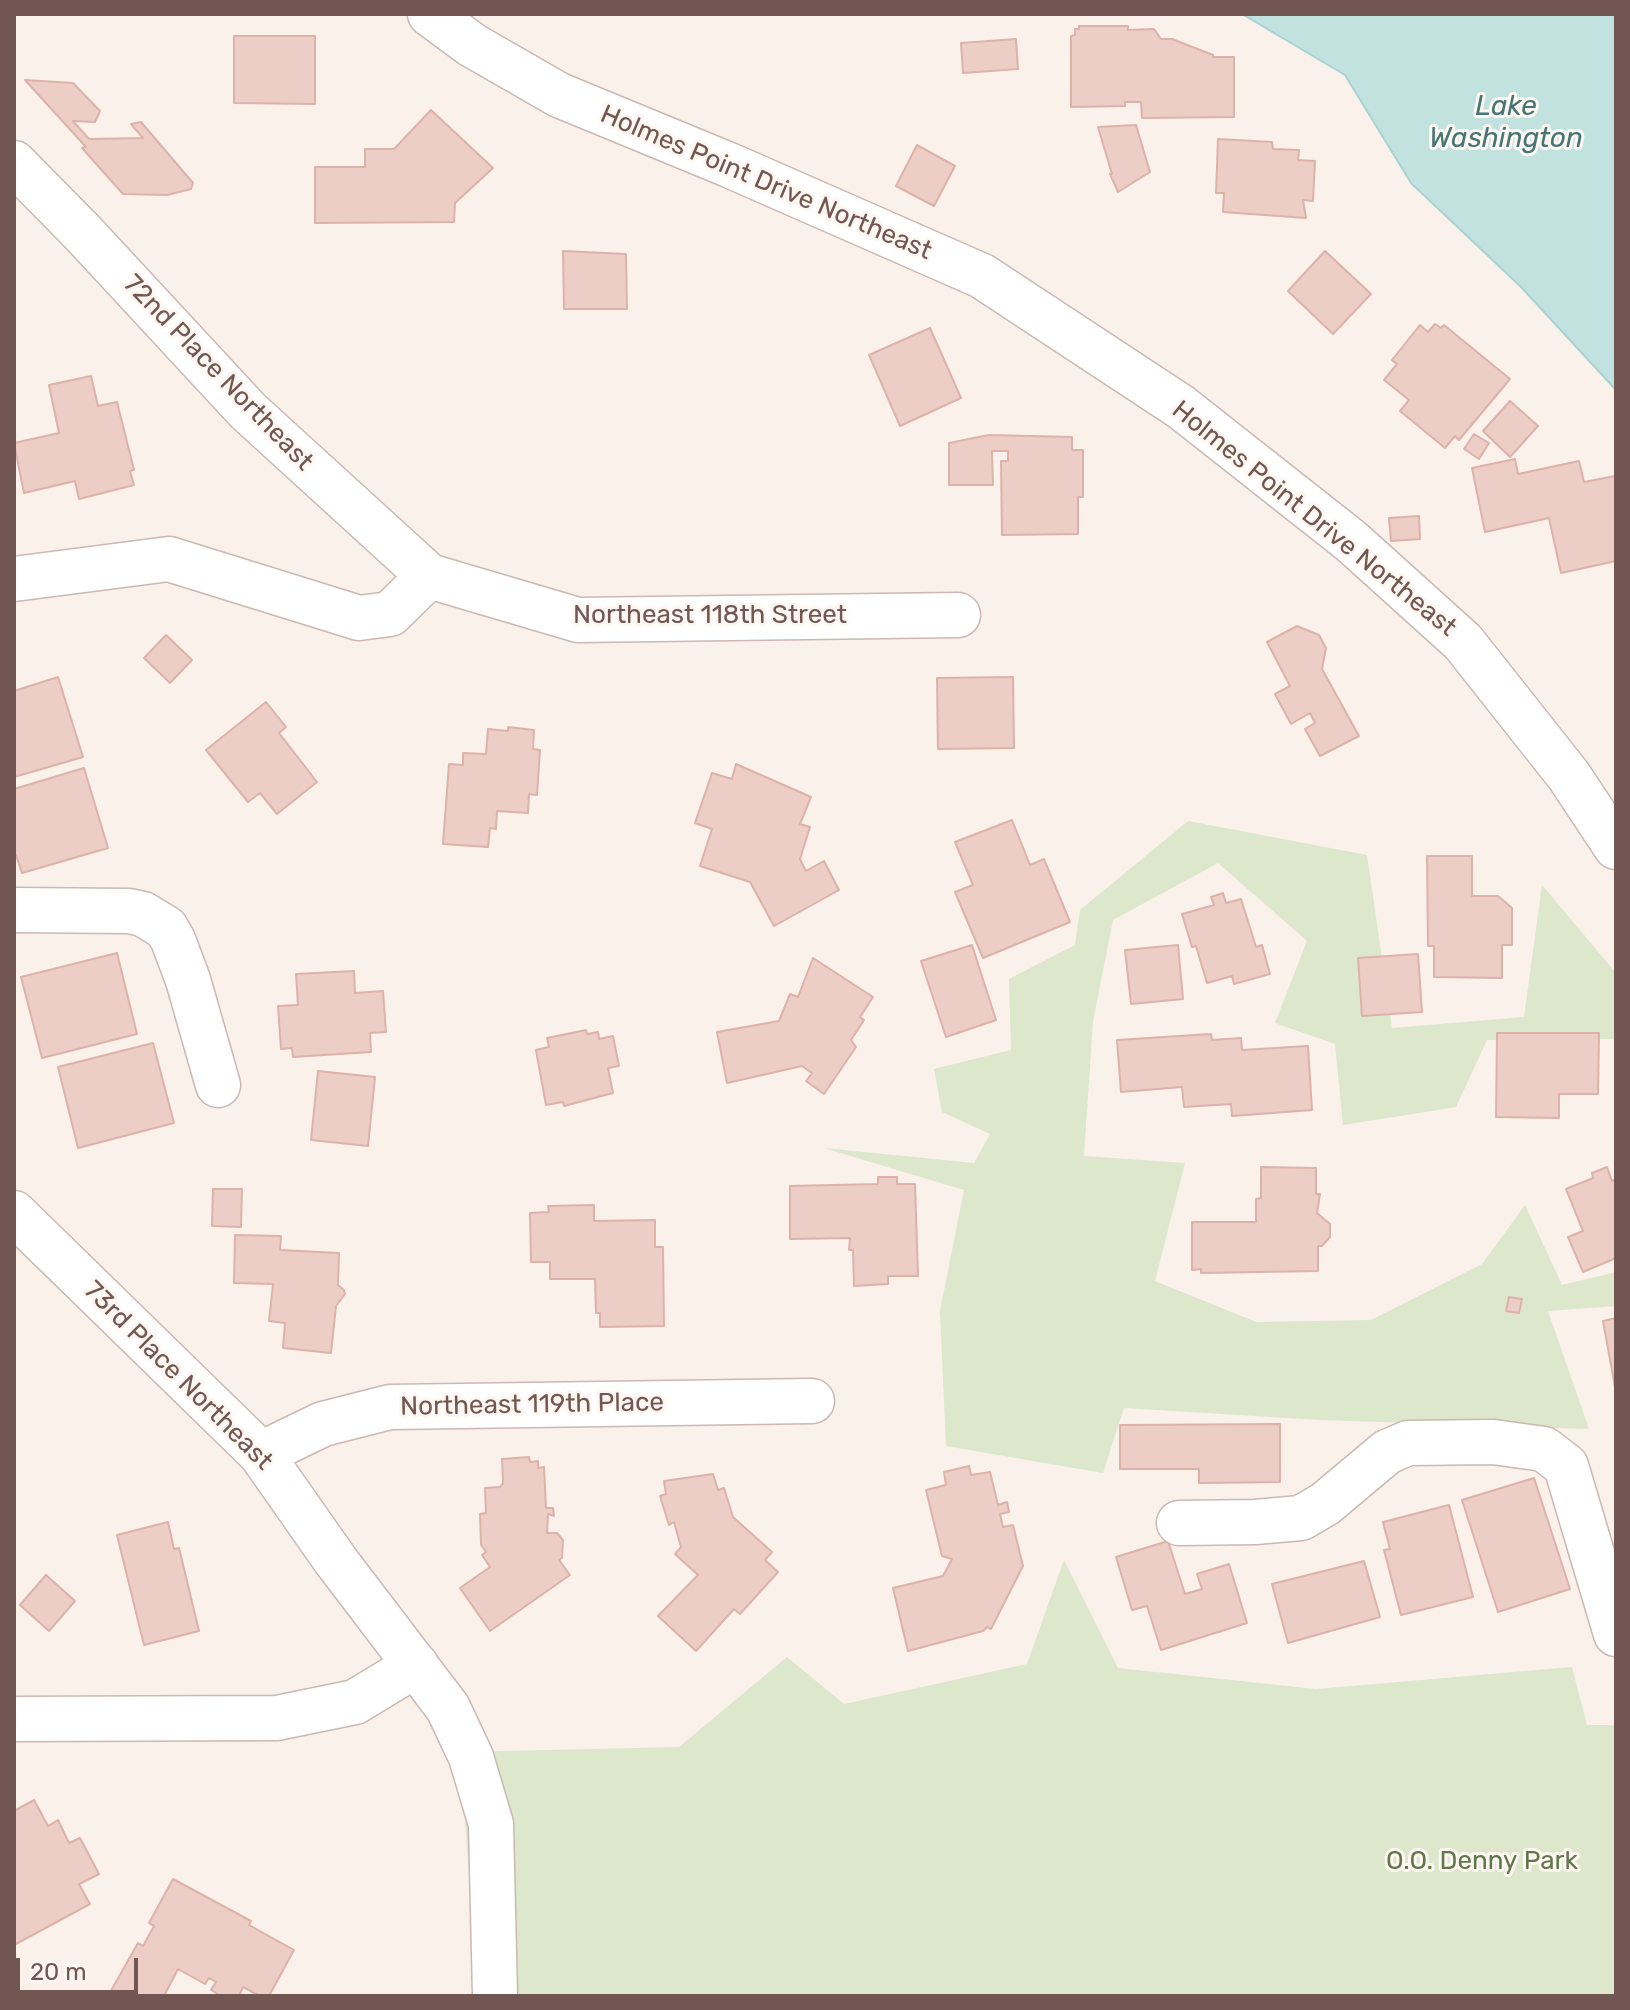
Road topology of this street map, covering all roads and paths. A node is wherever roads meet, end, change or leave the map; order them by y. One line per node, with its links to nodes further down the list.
1 (430, 14): 6 (street, Holmes Point Drive Northeast)
2 (14, 163): 3 (street, 72nd Place Northeast)
3 (429, 576): 4 (street); 5 (street, Northeast 118th Street)
4 (14, 579)
5 (958, 615)
6 (1616, 847)
7 (14, 910): 8 (street)
8 (218, 1085)
9 (14, 1213): 11 (street, 73rd Place Northeast)
10 (812, 1401): 11 (street, Northeast 119th Place)
11 (261, 1454): 14 (street, 73rd Place Northeast)
12 (1179, 1523): 13 (street)
13 (1616, 1634)
14 (416, 1665): 15 (street); 16 (street, 73rd Place Northeast)
15 (14, 1719)
16 (495, 1996)

